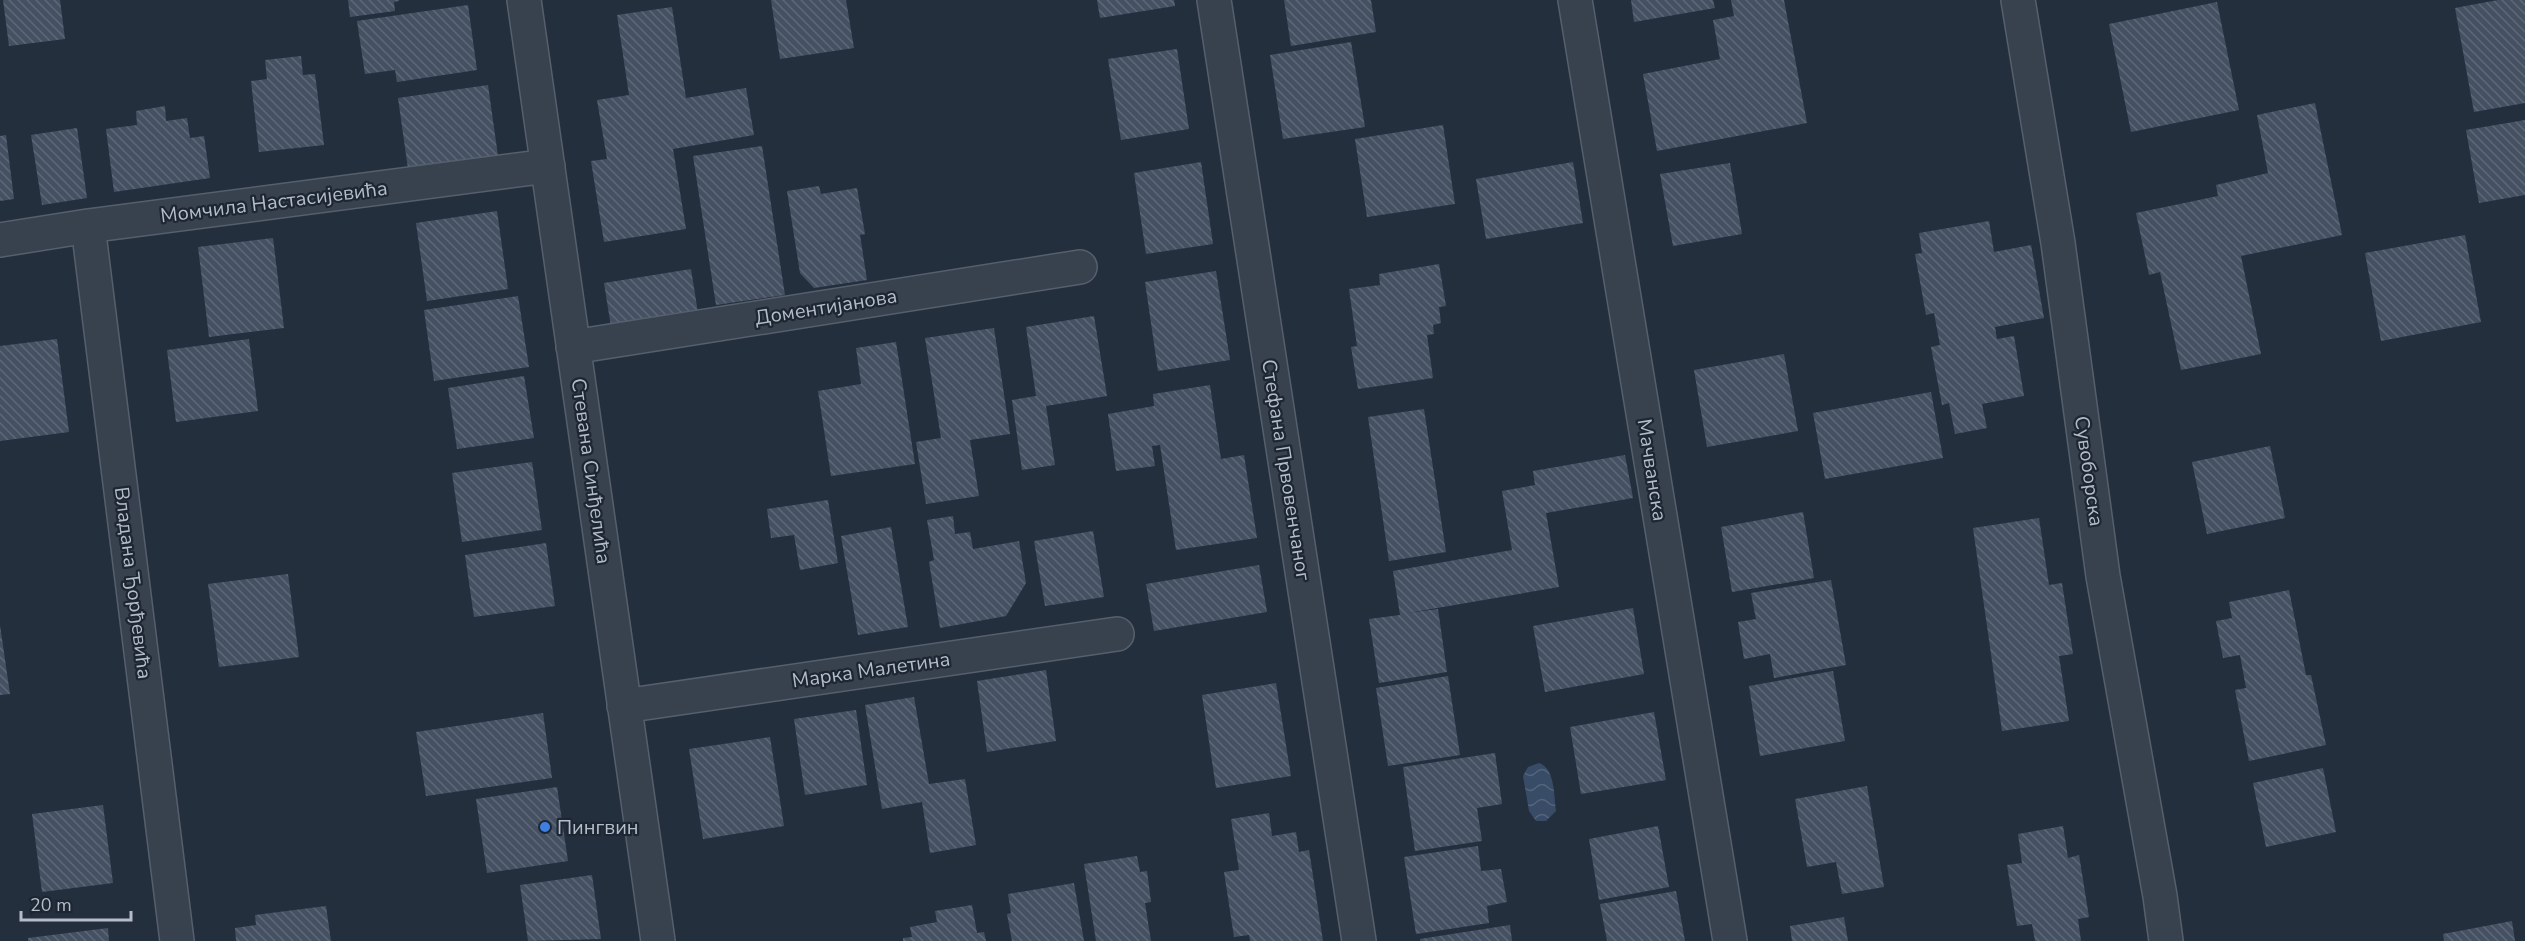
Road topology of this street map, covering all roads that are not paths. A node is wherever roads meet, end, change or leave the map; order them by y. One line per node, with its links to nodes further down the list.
1 (524, 0): 5 (street, Стевана Синђелића)
2 (1214, 0): 14 (street, Стефана Првовенчаног)
3 (1575, 0): 15 (street, Мачванска)
4 (2018, 0): 16 (street, Сувоборска)
5 (548, 166): 6 (street, Момчила Настасијевића); 9 (street, Стевана Синђелића)
6 (88, 226): 7 (street, Момчила Настасијевића); 12 (street, Владана Ђорђевића)
7 (0, 240)
8 (1080, 267): 9 (street, Доментијанова)
9 (573, 347): 11 (street, Стевана Синђелића)
10 (1117, 634): 11 (street, Марка Малетина)
11 (624, 706): 13 (street, Стевана Синђелића)
12 (177, 941)
13 (658, 941)
14 (1359, 941)
15 (1730, 941)
16 (2166, 941)

